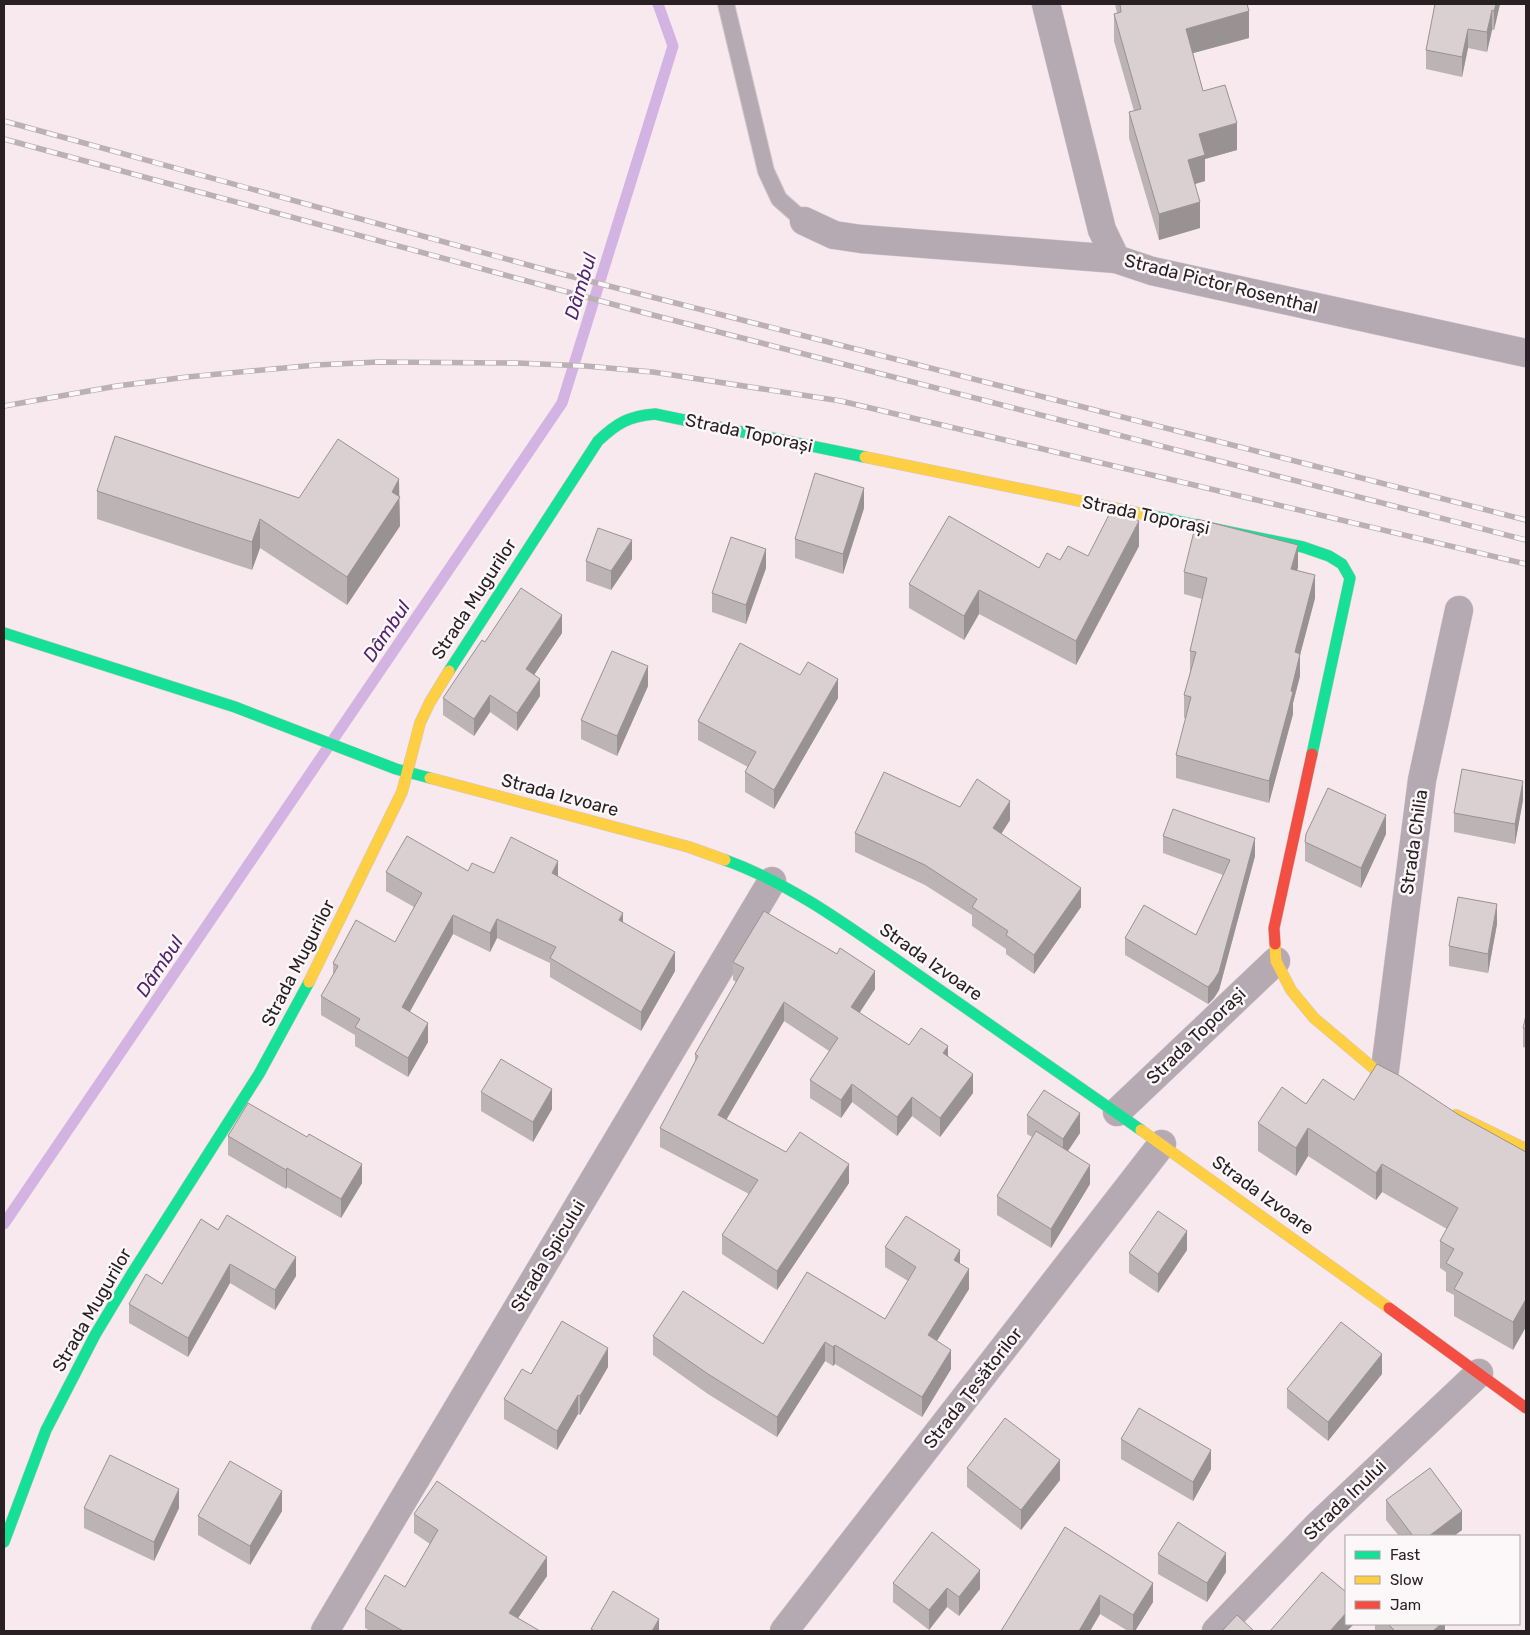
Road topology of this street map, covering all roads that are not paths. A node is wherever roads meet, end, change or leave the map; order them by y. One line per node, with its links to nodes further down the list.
1 (726, 4): 3 (lane)
2 (1046, 4): 4 (street, Strada Pictor Rosenthal)
3 (804, 221): 4 (street)
4 (1116, 259): 5 (street, Strada Pictor Rosenthal)
5 (1526, 353)
6 (636, 415): 9 (street, Strada Mugurilor); 11 (street, Strada Toporași)
7 (1460, 610): 12 (street, Strada Chilia)
8 (4, 634): 9 (street, Strada Izvoare)
9 (408, 772): 10 (street, Strada Izvoare); 20 (street, Strada Mugurilor)
10 (772, 881): 15 (street, Strada Izvoare); 21 (street, Strada Spicului)
11 (1276, 961): 12 (street, Strada Toporași); 15 (street, Strada Toporași)
12 (1384, 1077): 13 (street, Strada Toporași)
13 (1417, 1095)
14 (1442, 1108): 17 (street)
15 (1117, 1112): 16 (street, Strada Izvoare)
16 (1162, 1144): 18 (street, Strada Izvoare); 22 (street, Strada Țesătorilor)
17 (1526, 1150)
18 (1479, 1374): 19 (street, Strada Izvoare); 23 (street, Strada Inului)
19 (1526, 1408)
20 (4, 1542)
21 (325, 1631)
22 (784, 1631)
23 (1216, 1631)

